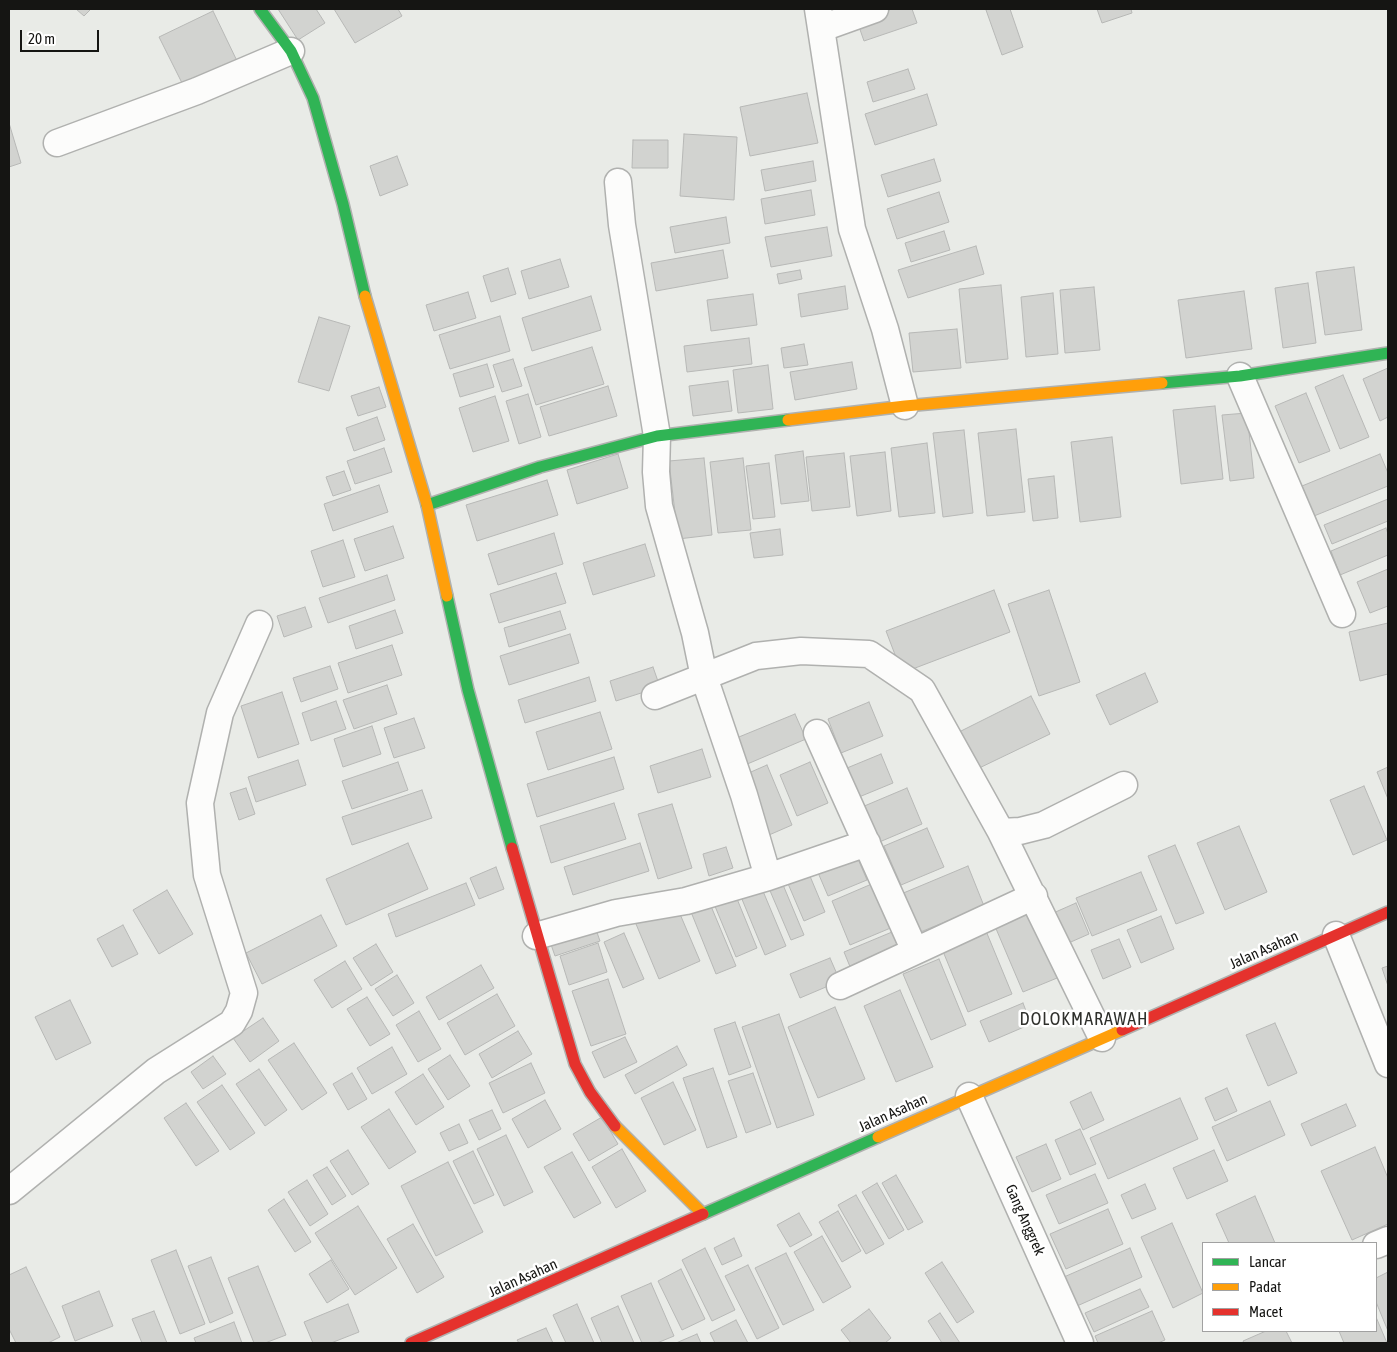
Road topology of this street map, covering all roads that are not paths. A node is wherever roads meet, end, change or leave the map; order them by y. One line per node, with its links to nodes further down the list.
1 (260, 9): 4 (street)
2 (875, 9): 3 (street)
3 (820, 18): 9 (street)
4 (291, 50): 5 (street); 11 (street)
5 (57, 143)
6 (618, 182): 10 (street)
7 (1388, 353): 8 (street)
8 (1240, 376): 9 (street); 12 (street)
9 (906, 406): 10 (street)
10 (657, 436): 11 (street); 14 (street)
11 (426, 505): 24 (street)
12 (1342, 614)
13 (259, 624): 30 (street)
14 (704, 677): 15 (street); 18 (street); 20 (street)
15 (655, 696)
16 (817, 733): 19 (street)
17 (1124, 786): 18 (street)
18 (1001, 832): 21 (street)
19 (867, 843): 20 (street); 25 (street)
20 (768, 877): 24 (street)
21 (1034, 896): 25 (street); 27 (street)
22 (1388, 912): 23 (street, Jalan Asahan)
23 (1336, 935): 27 (street, Jalan Asahan); 28 (street)
24 (536, 936): 31 (street)
25 (915, 951): 26 (street)
26 (840, 986)
27 (1102, 1038): 29 (street, Jalan Asahan)
28 (1388, 1064)
29 (969, 1096): 31 (street, Jalan Asahan); 33 (street, Gang Anggrek)
30 (9, 1191)
31 (703, 1214): 32 (street, Jalan Asahan)
32 (411, 1343)
33 (1080, 1343)

